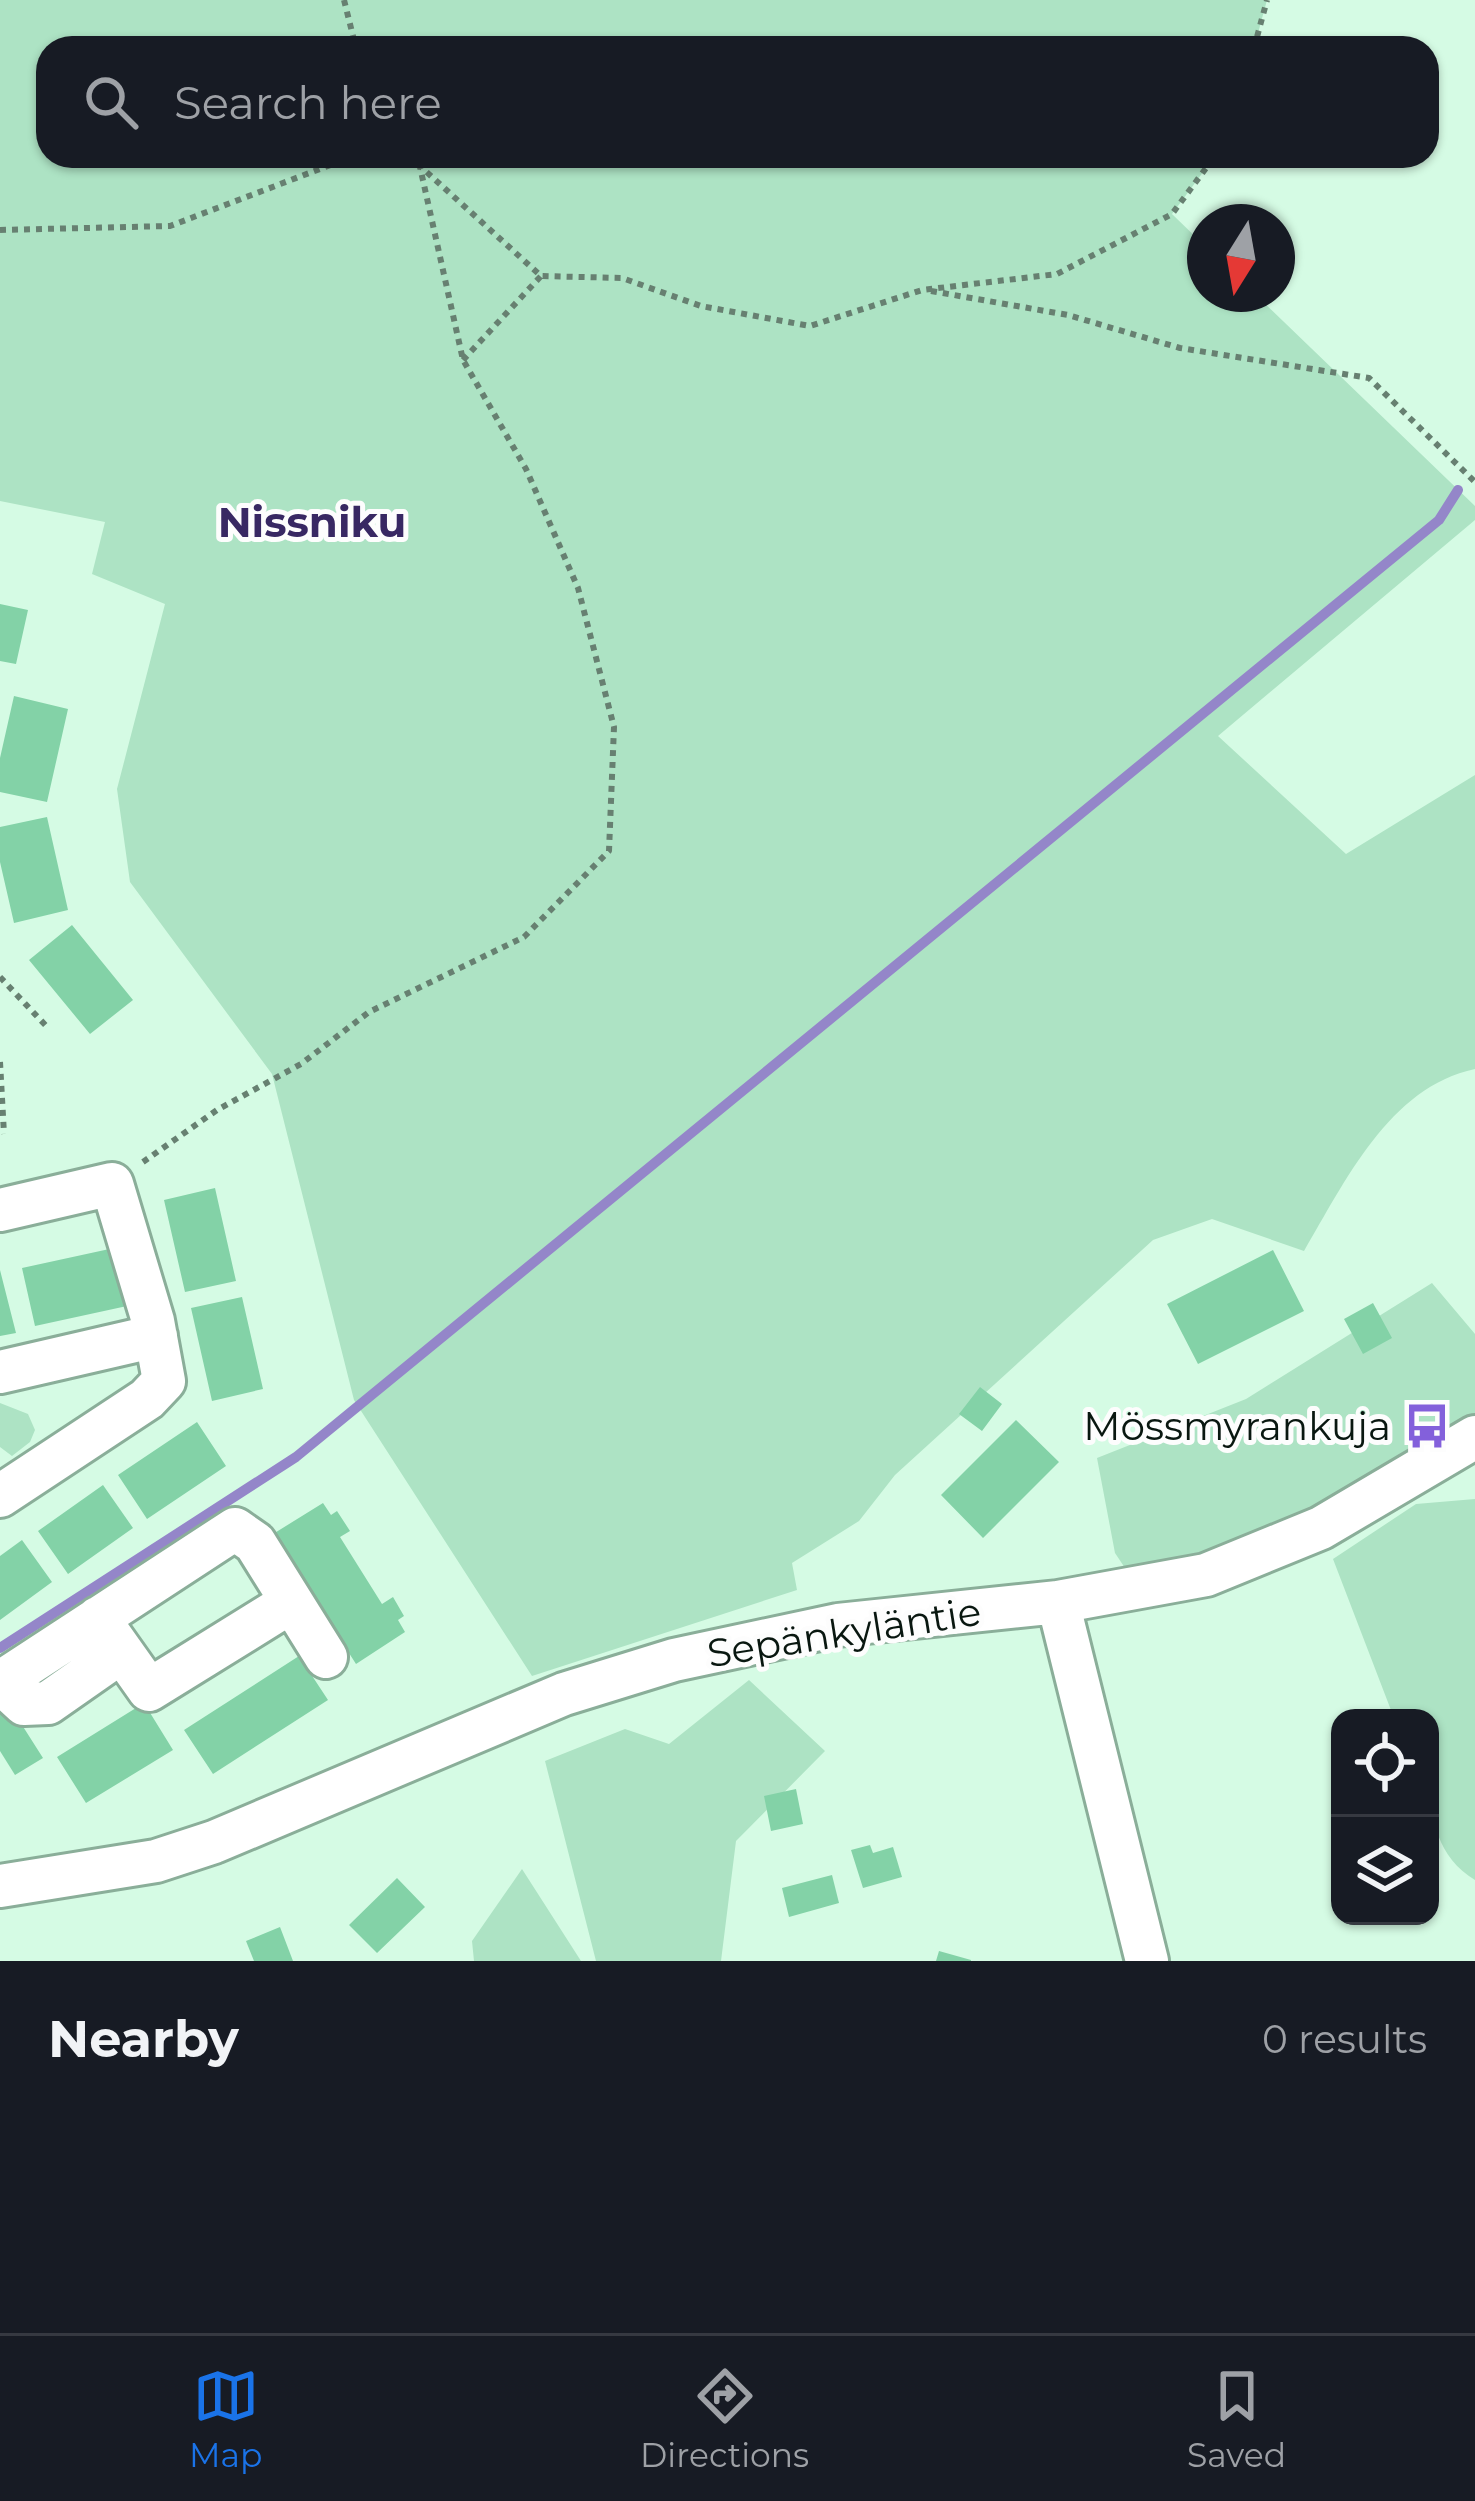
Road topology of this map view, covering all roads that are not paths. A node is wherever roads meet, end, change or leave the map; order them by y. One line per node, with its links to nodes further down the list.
1 (0, 1210): 2 (street)
2 (156, 1336): 3 (street); 5 (street)
3 (0, 1372)
4 (1475, 1437): 7 (street, Sepänkyläntie)
5 (0, 1496)
6 (291, 1602): 8 (street); 8 (street); 9 (street)
7 (1058, 1602): 11 (street, Sepänkyläntie); 12 (street)
8 (110, 1635): 10 (street)
9 (326, 1657)
10 (2, 1681)
11 (0, 1886)
12 (1148, 1961)

